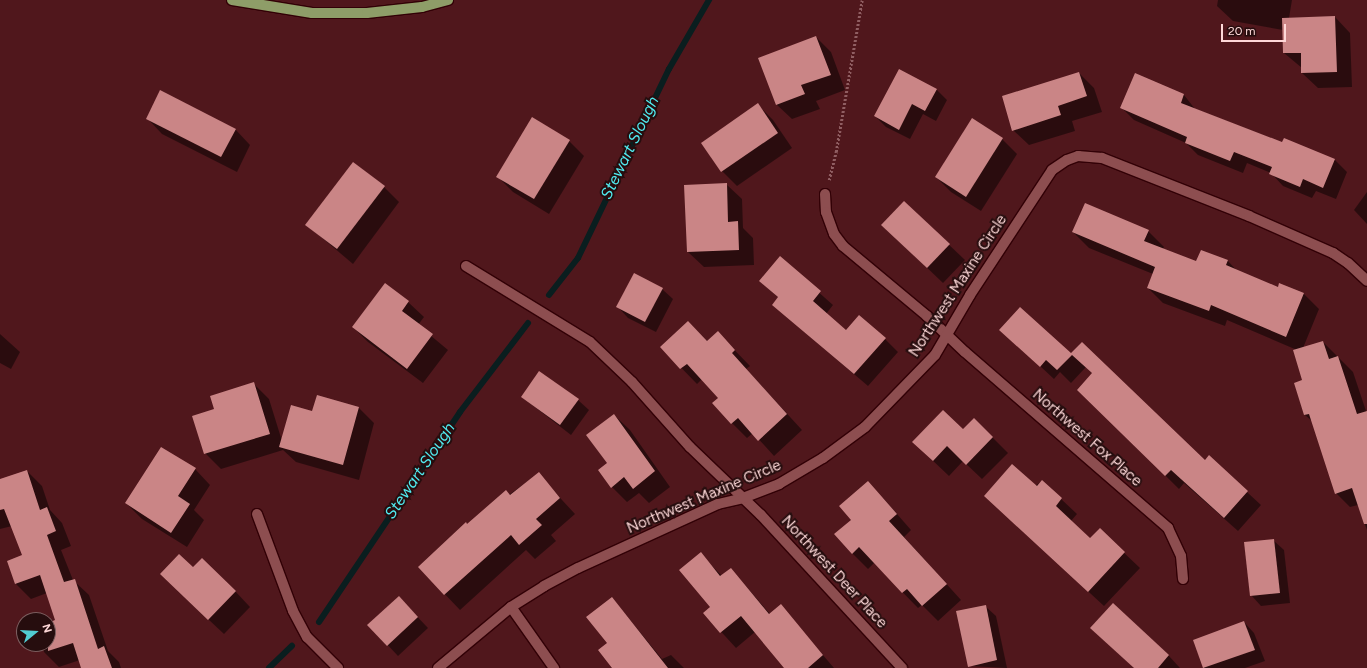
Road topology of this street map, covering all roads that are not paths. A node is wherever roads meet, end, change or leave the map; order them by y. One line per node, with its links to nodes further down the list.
1 (232, 0): 2 (main road)
2 (448, 0)
3 (825, 194): 6 (street, Northwest Fox Place)
4 (466, 266): 7 (street, Northwest Deer Place)
5 (1367, 282): 6 (street, Northwest Maxine Circle)
6 (947, 334): 7 (street, Northwest Maxine Circle); 9 (street, Northwest Fox Place)
7 (743, 498): 10 (street, Northwest Maxine Circle); 14 (street, Northwest Deer Place)
8 (257, 514): 11 (street)
9 (1183, 579)
10 (511, 608): 12 (street, Northwest Maxine Circle); 13 (street)
11 (338, 668)
12 (438, 668)
13 (554, 668)
14 (902, 668)

